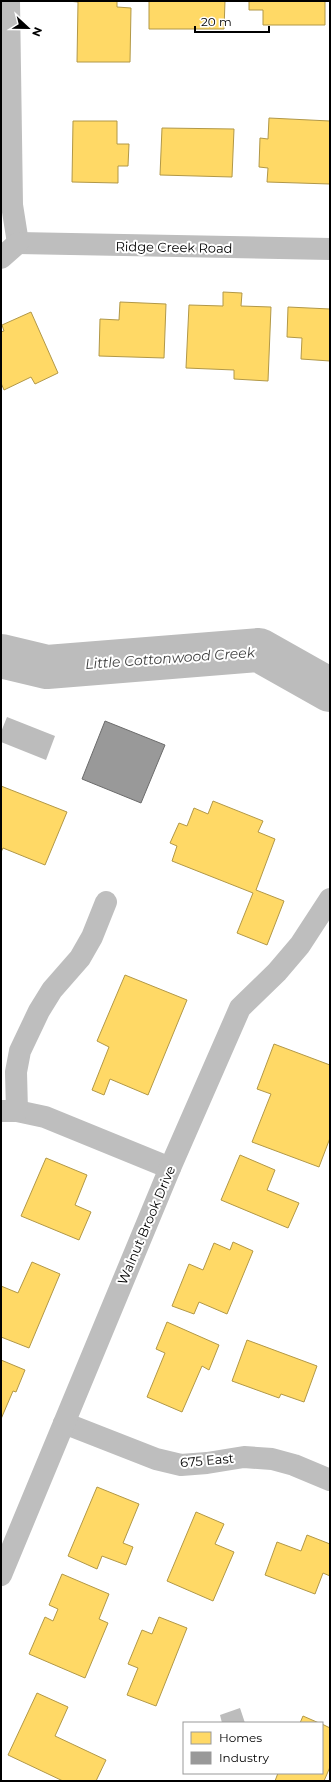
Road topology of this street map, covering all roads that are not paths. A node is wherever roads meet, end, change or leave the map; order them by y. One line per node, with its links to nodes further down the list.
1 (9, 1): 2 (street)
2 (18, 243): 3 (street, Ridge Creek Road); 4 (street)
3 (330, 249)
4 (1, 258)
5 (330, 899): 8 (street, Walnut Brook Drive)
6 (106, 902): 7 (street)
7 (9, 1111): 8 (street)
8 (170, 1168): 9 (street, Walnut Brook Drive)
9 (64, 1423): 10 (street, 675 East); 11 (street, Walnut Brook Drive)
10 (330, 1480)
11 (1, 1575)

